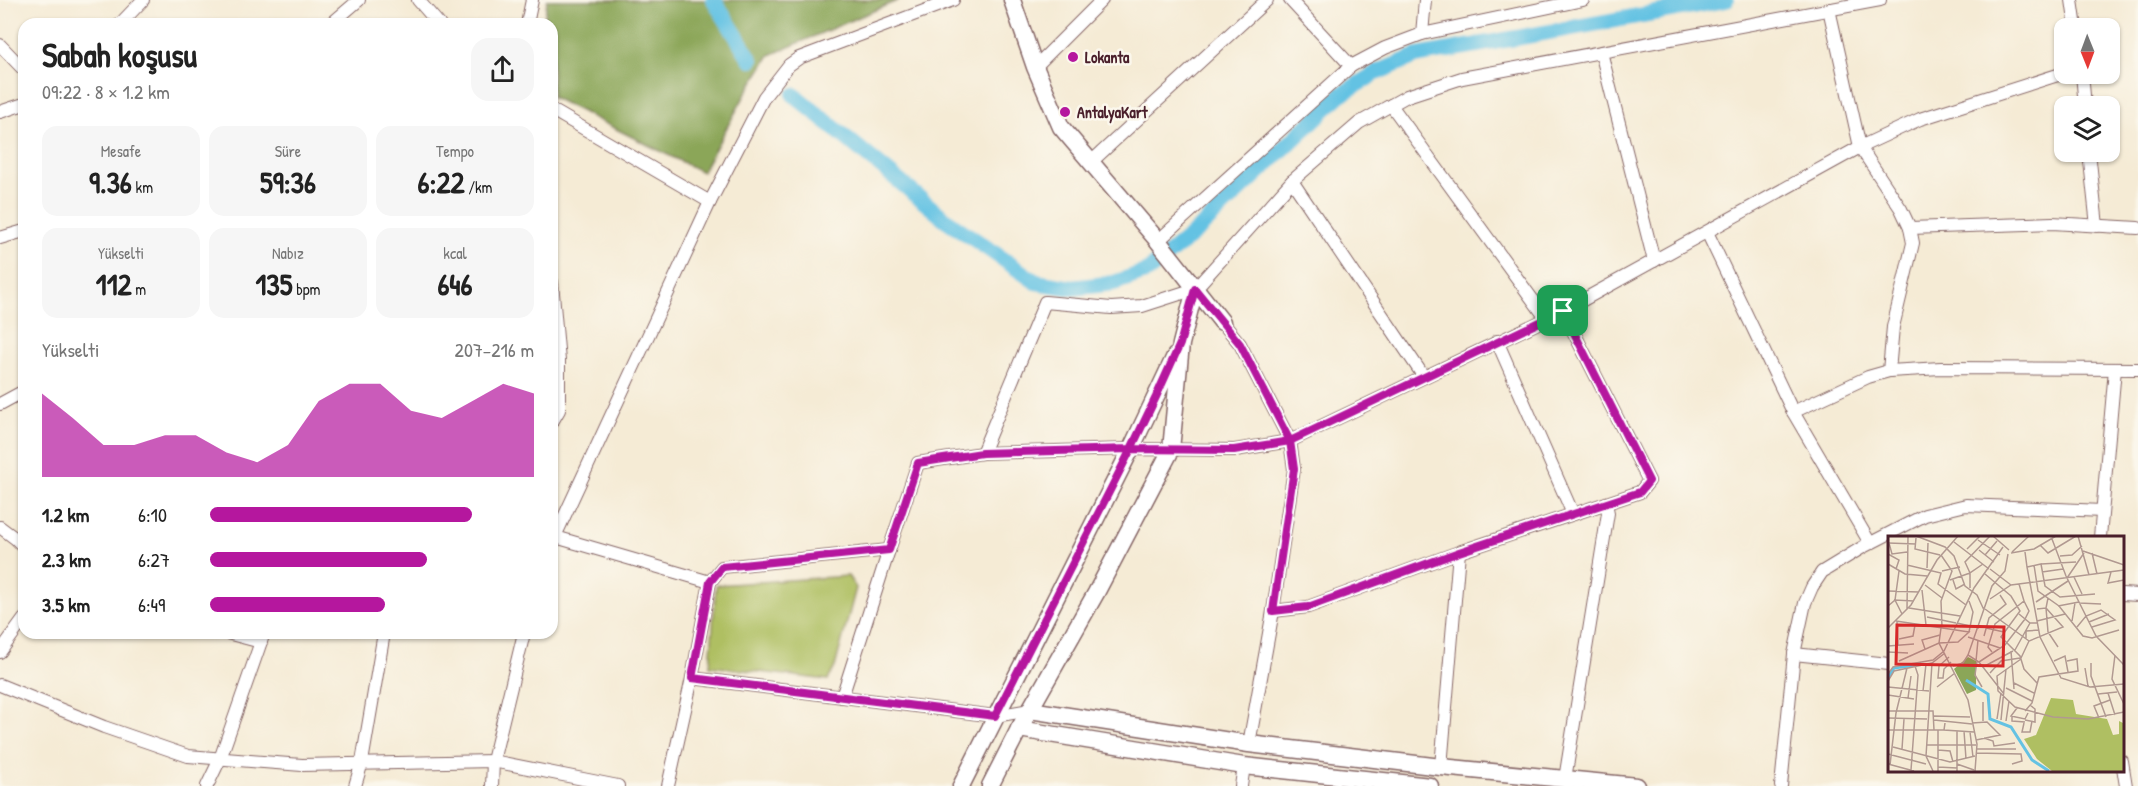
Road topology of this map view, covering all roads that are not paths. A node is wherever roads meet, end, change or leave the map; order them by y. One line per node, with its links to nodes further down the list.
1 (143, 0): 16 (street)
2 (359, 0): 17 (street)
3 (418, 0): 18 (street)
4 (532, 0): 19 (street)
5 (953, 0): 36 (street)
6 (1012, 0): 26 (street)
7 (1102, 0): 26 (street)
8 (1267, 0): 34 (street)
9 (1290, 0): 25 (street)
10 (1425, 0): 21 (street)
11 (1583, 0): 14 (street)
12 (1880, 0): 15 (street)
13 (2072, 0): 20 (street)
14 (1536, 5): 21 (street)
15 (1829, 9): 23 (street); 32 (street)
16 (126, 18)
17 (338, 18)
18 (434, 18)
19 (528, 18)
20 (2075, 18)
21 (1422, 34): 25 (street)
22 (0, 45): 24 (street)
23 (1601, 52): 28 (street); 44 (street)
24 (18, 64)
25 (1351, 66): 43 (street)
26 (1035, 67): 34 (street)
27 (2054, 76): 32 (street)
28 (1391, 105): 35 (street); 47 (street)
29 (18, 106): 30 (street)
30 (0, 112)
31 (558, 113): 36 (street)
32 (1860, 147): 38 (street); 40 (street)
33 (2091, 162): 37 (street)
34 (1090, 163): 43 (street)
35 (1292, 181): 45 (street); 55 (street)
36 (710, 202): 68 (street)
37 (2097, 226): 38 (street); 39 (street)
38 (1910, 228): 54 (street)
39 (2138, 228)
40 (1707, 232): 44 (street); 59 (street)
41 (18, 233): 42 (street)
42 (0, 238)
43 (1162, 245): 45 (street)
44 (1654, 261): 46 (street)
45 (1195, 289): 48 (street); 50 (street); 63 (street)
46 (1563, 311): 47 (street); 64 (street)
47 (1546, 318): 49 (street)
48 (1222, 322): 60 (street)
49 (1497, 341): 55 (street); 66 (street)
50 (1180, 344): 61 (street); 62 (street)
51 (558, 350): 58 (street)
52 (2115, 369): 53 (street); 54 (street); 65 (street)
53 (2138, 369)
54 (1889, 371): 59 (street)
55 (1424, 377): 60 (street)
56 (18, 394): 57 (street)
57 (0, 404)
58 (558, 412)
59 (1793, 412): 72 (street)
60 (1290, 441): 62 (street); 76 (street)
61 (1131, 449): 62 (street); 63 (street); 88 (street)
62 (1171, 450): 87 (street)
63 (982, 453): 73 (street)
64 (1606, 503): 66 (street); 98 (street)
65 (2102, 512): 69 (street); 72 (street)
66 (1573, 514): 74 (street)
67 (0, 527): 71 (street)
68 (558, 528)
69 (2100, 536)
70 (558, 540): 75 (street)
71 (18, 541)
72 (1870, 543): 82 (street)
73 (889, 550): 75 (street); 86 (street)
74 (1459, 552): 76 (street); 95 (street)
75 (710, 582): 84 (street)
76 (1273, 611): 90 (street)
77 (18, 627): 81 (street)
78 (263, 639): 91 (street)
79 (383, 639): 93 (street)
80 (523, 639): 92 (street)
81 (0, 652)
82 (1794, 654): 83 (street); 109 (street)
83 (1888, 664)
84 (692, 678): 86 (street); 103 (street)
85 (0, 685): 91 (street)
86 (842, 697): 88 (street)
87 (1030, 710): 88 (street); 89 (street); 90 (street)
88 (995, 716): 89 (street); 104 (street)
89 (1019, 729): 94 (street); 105 (street)
90 (1249, 744): 95 (street)
91 (220, 759): 93 (street); 99 (street)
92 (493, 760): 93 (street); 101 (street); 102 (street)
93 (362, 762): 100 (street)
94 (1245, 765): 106 (street); 107 (street)
95 (1441, 767): 98 (street)
96 (2123, 767): 111 (street)
97 (2123, 770): 110 (street)
98 (1565, 779): 108 (street)
99 (207, 786)
100 (355, 786)
101 (492, 786)
102 (618, 786)
103 (668, 786)
104 (961, 786)
105 (990, 786)
106 (1241, 786)
107 (1430, 786)
108 (1637, 786)
109 (1781, 786)
110 (2126, 786)
111 (2135, 786)

